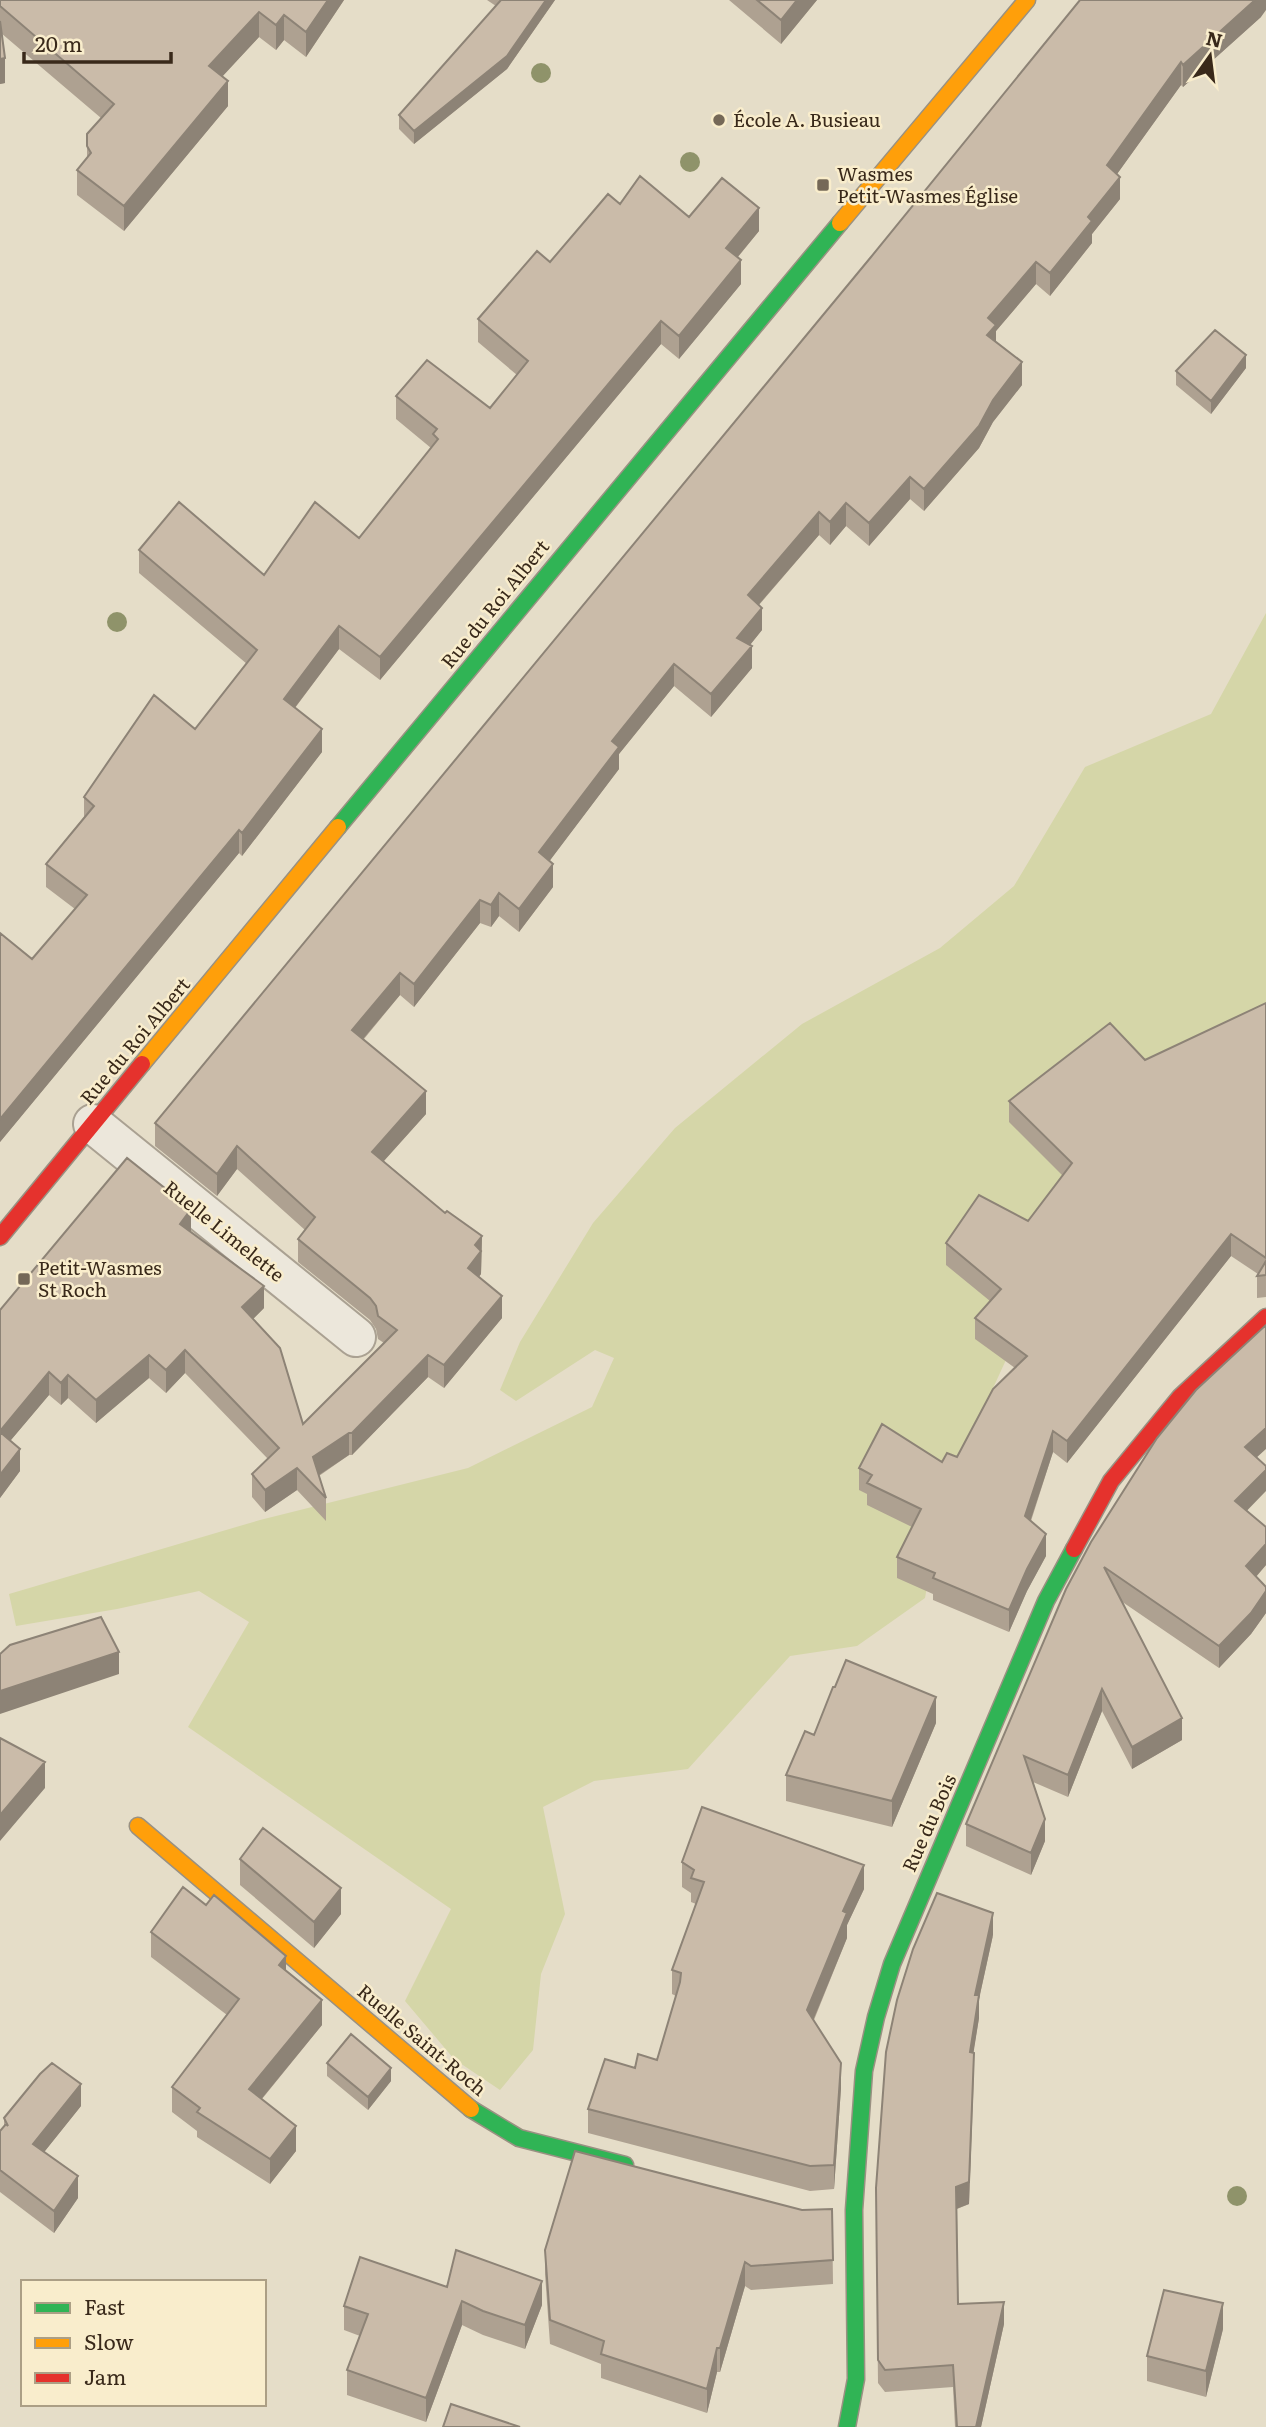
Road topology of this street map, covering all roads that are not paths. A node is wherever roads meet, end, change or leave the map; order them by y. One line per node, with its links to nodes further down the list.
1 (1027, 0): 2 (street, Rue du Roi Albert)
2 (93, 1124): 3 (street, Rue du Roi Albert); 5 (street, Ruelle Limelette)
3 (0, 1237)
4 (1266, 1317): 8 (street, Rue du Bois)
5 (356, 1337)
6 (138, 1825): 7 (street, Ruelle Saint-Roch)
7 (638, 2168)
8 (847, 2427)

